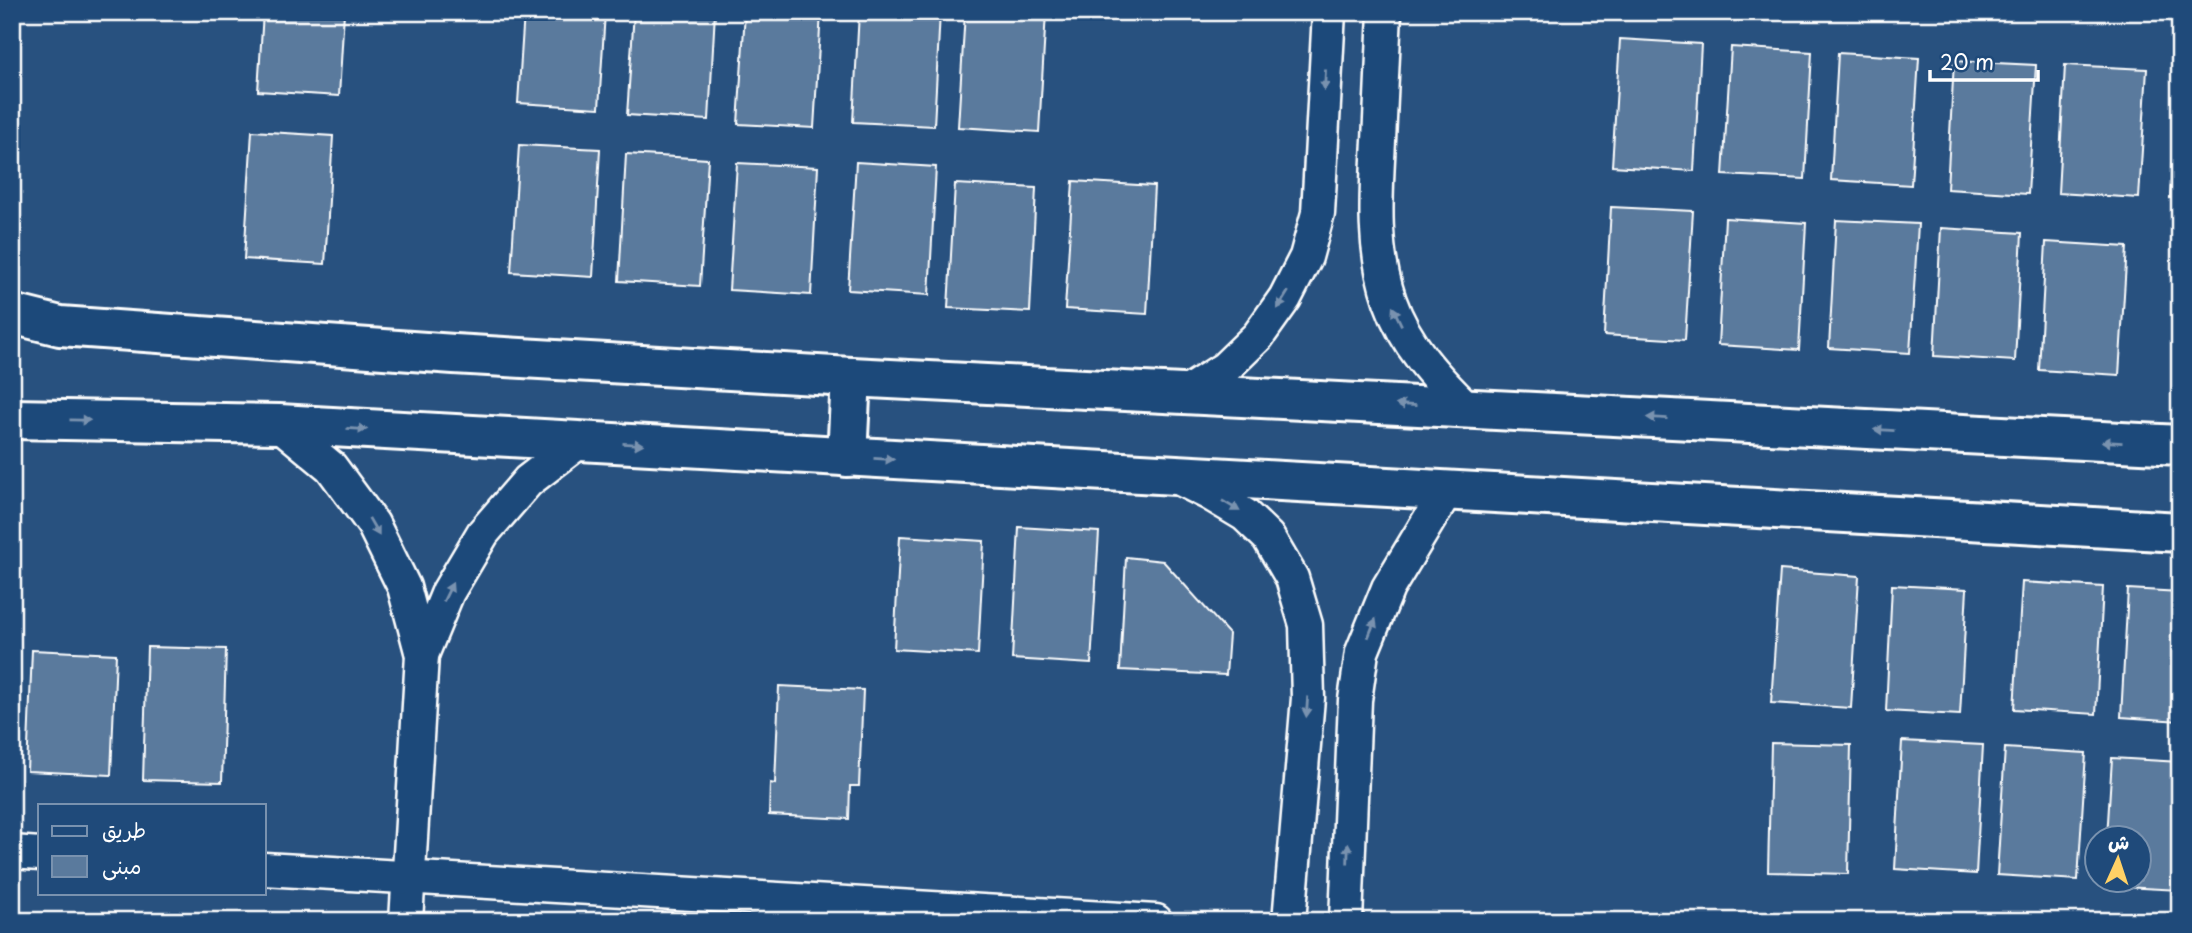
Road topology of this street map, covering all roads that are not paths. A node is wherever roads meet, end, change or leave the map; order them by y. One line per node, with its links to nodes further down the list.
1 (1329, 12): 5 (street, one-way to 5)
2 (1385, 12): 6 (street, one-way to 2)
3 (12, 314): 4 (street)
4 (851, 377): 5 (street); 11 (street)
5 (1186, 393): 6 (street, one-way to 5)
6 (1468, 409): 10 (street, one-way to 6)
7 (12, 419): 8 (street, one-way to 8)
8 (279, 424): 9 (street, one-way to 9); 15 (street, one-way to 15)
9 (580, 441): 11 (street, one-way to 11); 15 (street, one-way to 9)
10 (2180, 445)
11 (847, 457): 12 (street, one-way to 12)
12 (1170, 475): 13 (street); 23 (street, one-way to 23)
13 (1447, 490): 14 (street); 24 (street, one-way to 13)
14 (2180, 532)
15 (422, 655): 19 (street)
16 (12, 852): 17 (street)
17 (38, 854)
18 (266, 869): 19 (street)
19 (409, 878): 20 (street); 21 (street)
20 (849, 912): 22 (street)
21 (406, 921)
22 (1156, 921)
23 (1289, 921)
24 (1346, 921)

